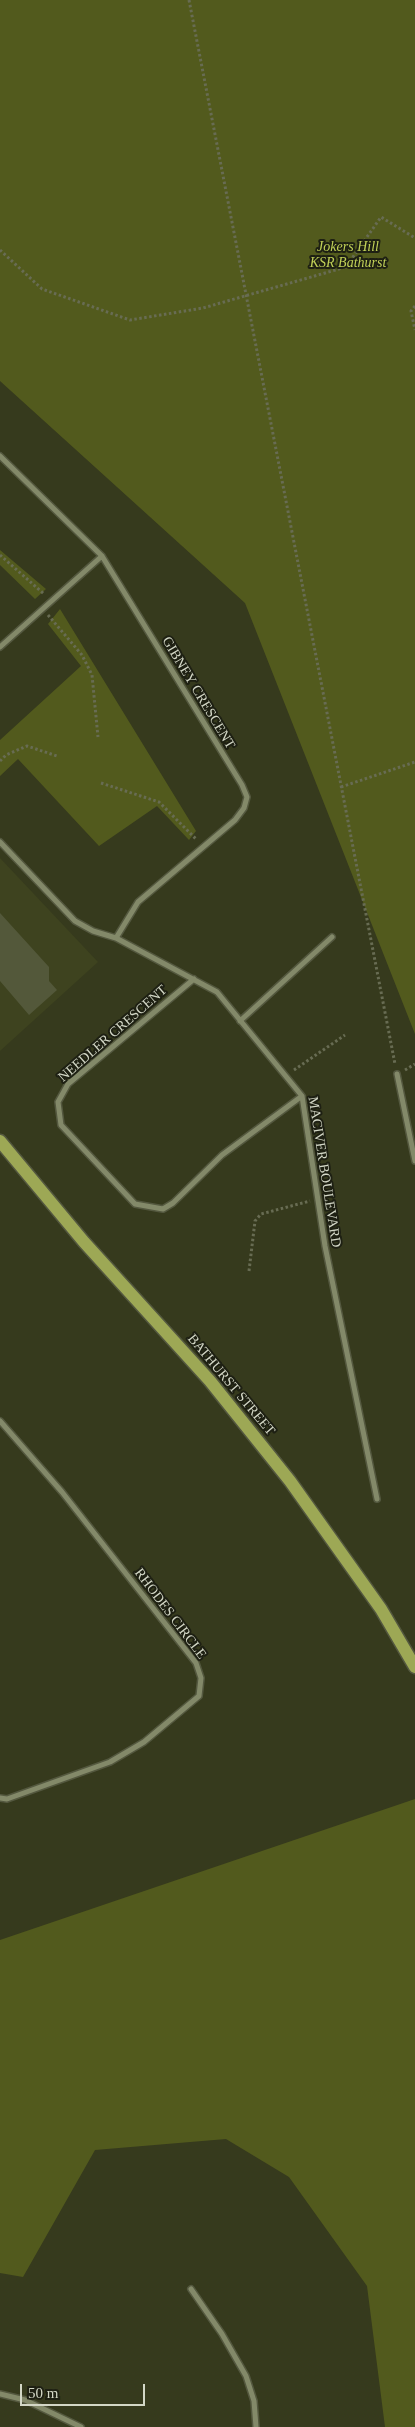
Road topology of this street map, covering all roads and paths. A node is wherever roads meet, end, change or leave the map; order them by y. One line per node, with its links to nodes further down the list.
1 (188, 0): 4 (path)
2 (415, 238): 4 (path)
3 (0, 250): 4 (path)
4 (246, 296): 18 (path)
5 (415, 306): 6 (path)
6 (415, 330)
7 (0, 456): 9 (street, GIBNEY CRESCENT)
8 (0, 555): 10 (path)
9 (102, 556): 10 (street); 20 (street, GIBNEY CRESCENT)
10 (52, 601): 11 (street)
11 (43, 609): 12 (street); 13 (path)
12 (0, 647)
13 (98, 737)
14 (57, 756): 15 (path)
15 (0, 761)
16 (415, 762): 18 (path)
17 (101, 783): 20 (path)
18 (342, 788): 26 (path)
19 (0, 842): 22 (street, MACIVER BOULEVARD)
20 (204, 846): 22 (street, GIBNEY CRESCENT)
21 (332, 937): 24 (street)
22 (116, 938): 23 (street, MACIVER BOULEVARD)
23 (194, 979): 24 (street, MACIVER BOULEVARD); 28 (street, NEEDLER CRESCENT)
24 (240, 1021): 27 (street, MACIVER BOULEVARD)
25 (345, 1035): 27 (path)
26 (397, 1074): 30 (street)
27 (286, 1076): 28 (street, MACIVER BOULEVARD)
28 (302, 1096): 31 (street, MACIVER BOULEVARD)
29 (0, 1141): 35 (main road, BATHURST STREET)
30 (415, 1161)
31 (318, 1199): 32 (path); 34 (street, MACIVER BOULEVARD)
32 (249, 1271)
33 (0, 1421): 36 (street, RHODES CIRCLE)
34 (377, 1499)
35 (415, 1667)
36 (0, 1798)
37 (191, 2289): 40 (street)
38 (0, 2394): 39 (street)
39 (81, 2427)
40 (256, 2427)

